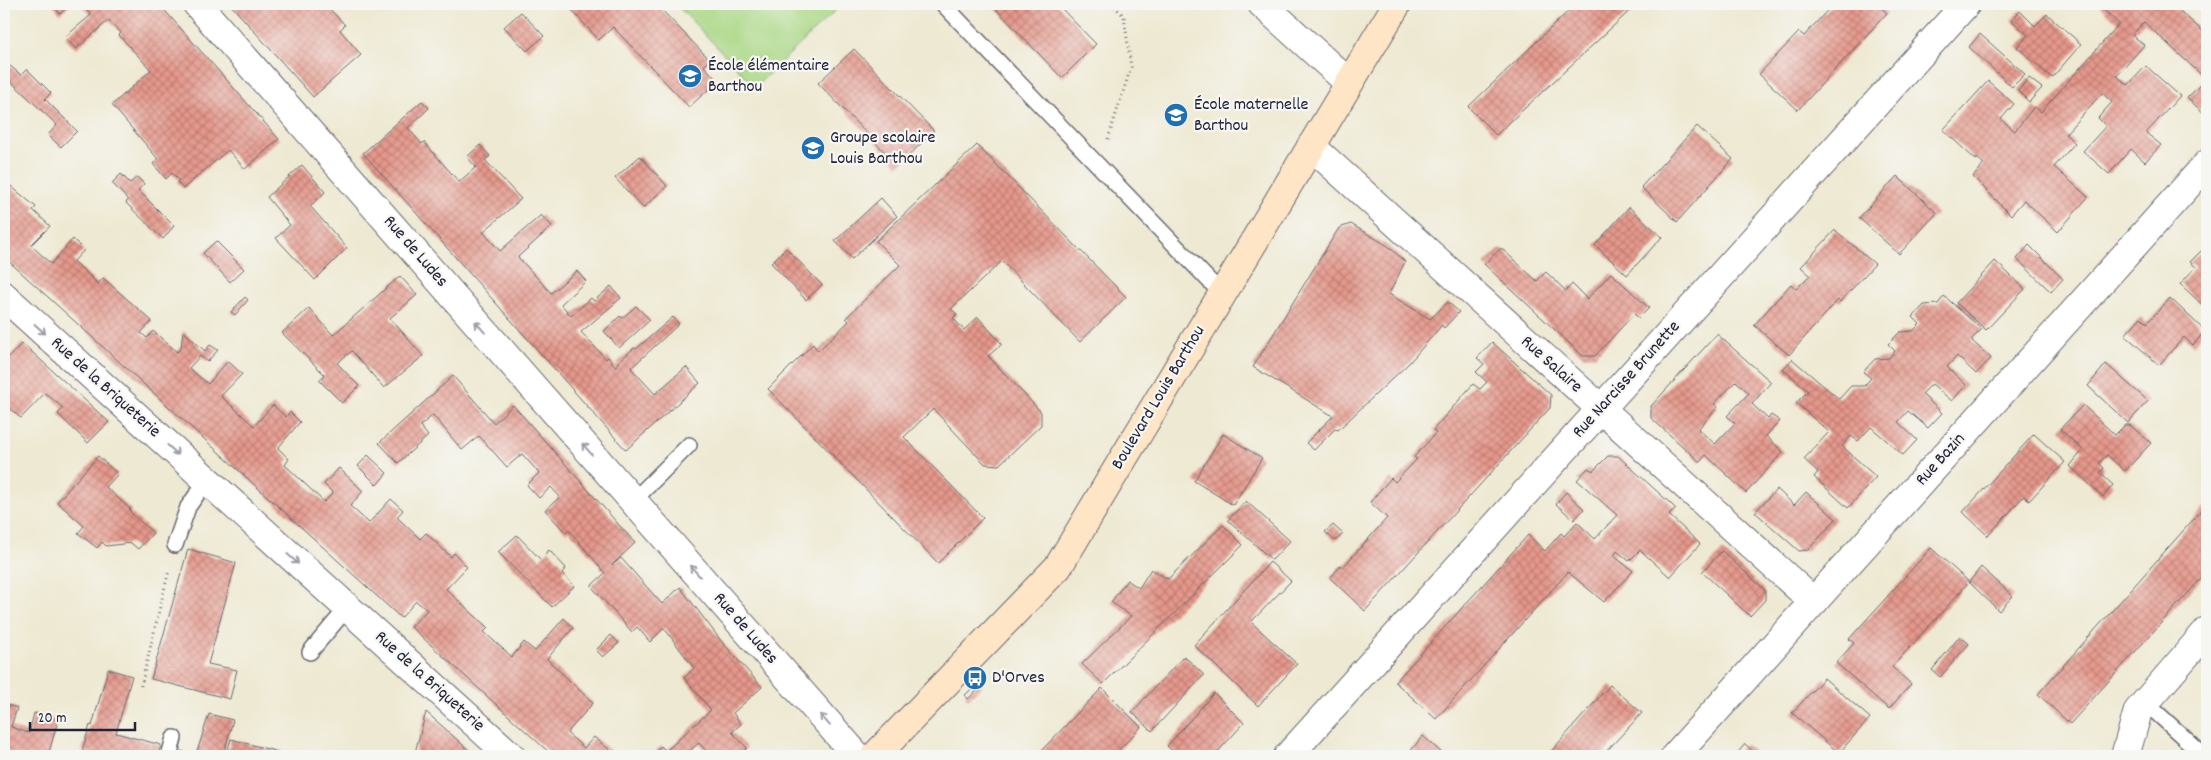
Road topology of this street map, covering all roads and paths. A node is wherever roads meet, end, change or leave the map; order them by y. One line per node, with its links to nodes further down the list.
1 (196, 4): 16 (street, Rue de Ludes, one-way to 1)
2 (943, 4): 10 (lane)
3 (1112, 4): 10 (path)
4 (1262, 4): 7 (street)
5 (1397, 4): 7 (street, Boulevard Louis Barthou)
6 (1966, 4): 13 (street, Rue Narcisse Brunette)
7 (1349, 83): 8 (street, Boulevard Louis Barthou)
8 (1311, 146): 11 (street, Boulevard Louis Barthou); 13 (street, Rue Salaire)
9 (2207, 164): 18 (street, Rue Bazin)
10 (1099, 166): 11 (lane)
11 (1222, 294): 28 (street, Boulevard Louis Barthou)
12 (4, 296): 15 (street, Rue de la Briqueterie, one-way to 15)
13 (1600, 410): 18 (street, Rue Salaire); 29 (street, Rue Narcisse Brunette)
14 (689, 444): 16 (lane)
15 (207, 480): 17 (lane); 19 (street, Rue de la Briqueterie, one-way to 19)
16 (633, 501): 27 (street, Rue de Ludes, one-way to 16)
17 (175, 545): 22 (path)
18 (1814, 602): 30 (street, Rue Bazin)
19 (347, 608): 21 (lane); 26 (street, Rue de la Briqueterie)
20 (2207, 631): 23 (street)
21 (310, 652)
22 (141, 686)
23 (2145, 702): 31 (street); 32 (lane)
24 (174, 738): 25 (lane)
25 (169, 756)
26 (511, 756)
27 (857, 756)
28 (875, 756)
29 (1288, 756)
30 (1675, 756)
31 (2125, 756)
32 (2204, 756)

